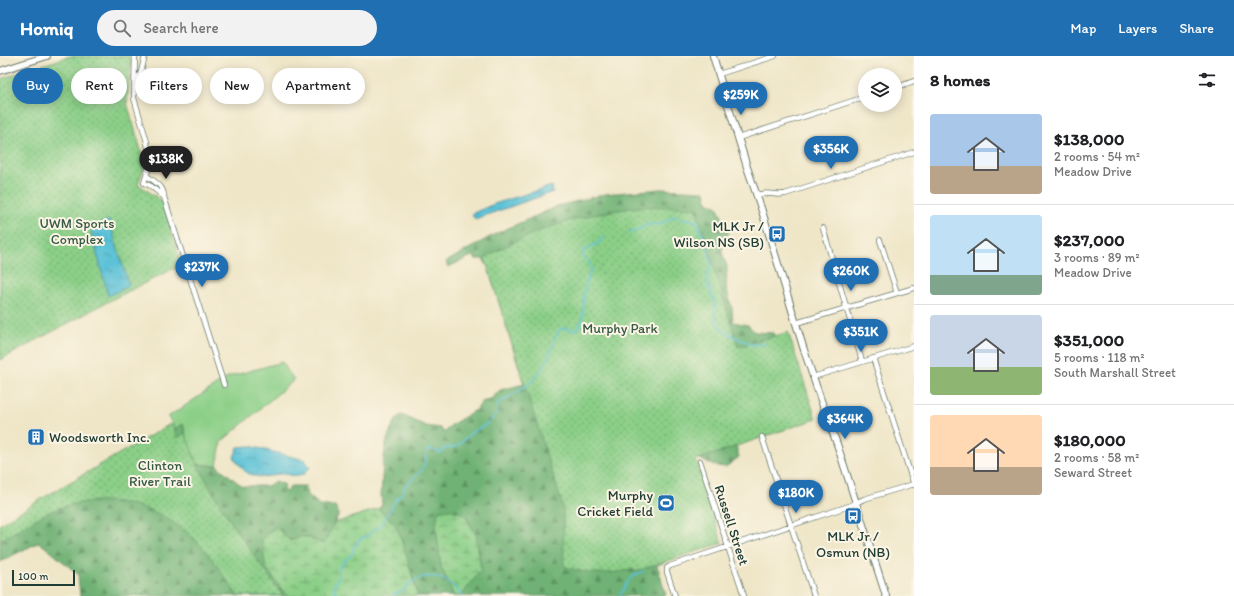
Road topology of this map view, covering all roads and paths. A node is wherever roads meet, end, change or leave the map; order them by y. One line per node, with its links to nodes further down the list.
1 (47, 56): 7 (main road)
2 (135, 56): 10 (street)
3 (145, 56): 6 (street)
4 (713, 56): 8 (main road)
5 (775, 56): 8 (street)
6 (142, 68)
7 (0, 71)
8 (719, 74): 15 (main road)
9 (914, 82): 11 (street)
10 (135, 83): 13 (street)
11 (902, 86)
12 (858, 99): 15 (street)
13 (135, 102)
14 (136, 104): 17 (street)
15 (738, 138): 18 (main road)
16 (914, 154): 18 (street)
17 (147, 176): 19 (street); 19 (street)
18 (757, 195): 25 (main road)
19 (164, 197): 30 (street)
20 (823, 228): 24 (street)
21 (880, 240): 23 (street)
22 (914, 288): 23 (street)
23 (897, 294): 24 (street)
24 (847, 308): 25 (street); 28 (street)
25 (796, 323): 29 (main road)
26 (914, 346): 27 (street)
27 (873, 358): 28 (street); 33 (street)
28 (862, 362): 29 (street)
29 (813, 376): 34 (main road)
30 (224, 385)
31 (762, 437): 35 (street)
32 (700, 461): 36 (street, Russell Street)
33 (914, 484): 34 (street)
34 (856, 503): 35 (street); 40 (main road)
35 (791, 526): 36 (street); 39 (street)
36 (728, 546): 37 (street); 38 (street, Russell Street)
37 (674, 596)
38 (744, 596)
39 (814, 596)
40 (886, 596)

